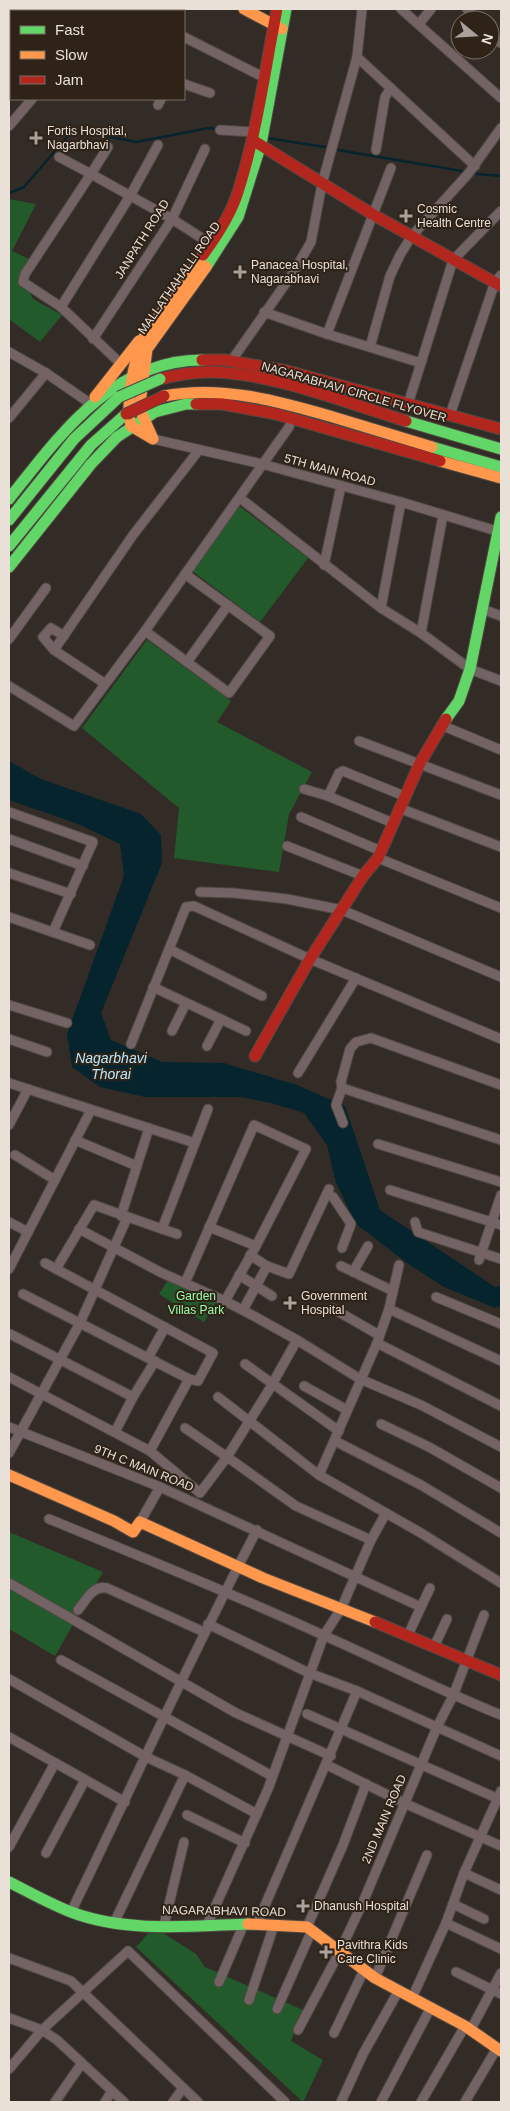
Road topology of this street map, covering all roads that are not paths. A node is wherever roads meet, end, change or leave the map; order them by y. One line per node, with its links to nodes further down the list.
1 (244, 9): 8 (main road)
2 (277, 9): 8 (main road, MALLATHAHALLI ROAD)
3 (286, 9): 8 (main road, MALLATHAHALLI ROAD)
4 (362, 9): 10 (street)
5 (401, 9): 7 (street)
6 (431, 9): 7 (street)
7 (419, 24): 15 (street)
8 (279, 27): 11 (main road, MALLATHAHALLI ROAD); 20 (main road, MALLATHAHALLI ROAD)
9 (185, 38): 11 (street)
10 (357, 57): 13 (street); 29 (street)
11 (265, 78): 20 (main road, MALLATHAHALLI ROAD)
12 (185, 84): 14 (street)
13 (390, 88): 24 (street); 26 (street)
14 (210, 93)
15 (501, 98)
16 (31, 100): 17 (street)
17 (9, 126)
18 (501, 128): 26 (street)
19 (220, 130): 20 (street)
20 (256, 138): 29 (main road); 35 (main road, MALLATHAHALLI ROAD); 40 (main road, MALLATHAHALLI ROAD)
21 (158, 145): 30 (street)
22 (108, 147): 28 (street)
23 (204, 149): 33 (street, JANPATH ROAD)
24 (376, 150)
25 (59, 158): 28 (street)
26 (474, 166): 34 (street)
27 (391, 168): 32 (street)
28 (91, 174): 30 (street); 38 (street)
29 (322, 184): 32 (main road); 39 (street)
30 (130, 196): 33 (street); 38 (street)
31 (501, 211): 36 (street)
32 (372, 214): 34 (main road); 42 (street)
33 (172, 219): 35 (street); 43 (street, JANPATH ROAD)
34 (411, 237): 36 (main road); 44 (street)
35 (211, 244): 41 (main road, MALLATHAHALLI ROAD)
36 (453, 260): 37 (main road); 49 (street)
37 (499, 281): 54 (street)
38 (61, 307): 43 (street)
39 (264, 312): 42 (street); 46 (street)
40 (159, 331): 47 (main road); 51 (main road, MALLATHAHALLI ROAD)
41 (146, 333): 48 (main road); 51 (main road, MALLATHAHALLI ROAD)
42 (327, 334): 44 (street)
43 (92, 339): 48 (street)
44 (370, 348): 49 (street)
45 (11, 356): 50 (street)
46 (232, 360): 47 (main road); 53 (main road)
47 (178, 361): 51 (main road)
48 (120, 363): 52 (main road)
49 (421, 363): 53 (street)
50 (46, 373): 52 (street); 55 (street)
51 (138, 375): 52 (main road); 56 (main road, MALLATHAHALLI ROAD); 58 (main road)
52 (91, 404): 67 (main road)
53 (408, 404): 54 (main road)
54 (450, 415): 59 (main road)
55 (9, 418)
56 (143, 418): 57 (main road); 58 (main road); 60 (main road, MALLATHAHALLI ROAD)
57 (292, 419): 63 (street); 64 (main road)
58 (131, 426): 60 (main road); 76 (main road)
59 (501, 429)
60 (153, 439): 62 (street, 5TH MAIN ROAD)
61 (501, 449): 70 (main road, NAGARABHAVI CIRCLE FLYOVER, bridge)
62 (199, 450): 63 (street, 5TH MAIN ROAD); 85 (street)
63 (262, 464): 65 (street, 5TH MAIN ROAD); 66 (street)
64 (501, 470): 73 (main road, bridge)
65 (341, 486): 68 (street, 5TH MAIN ROAD); 74 (street)
66 (240, 498): 74 (street); 77 (street)
67 (9, 499)
68 (401, 502): 69 (street, 5TH MAIN ROAD); 80 (street)
69 (443, 515): 72 (street, 5TH MAIN ROAD); 84 (street)
70 (11, 517)
71 (501, 517): 72 (main road)
72 (500, 532): 75 (main road)
73 (9, 546)
74 (324, 564): 80 (street)
75 (497, 566): 81 (main road)
76 (9, 567)
77 (185, 574): 79 (street); 83 (street)
78 (46, 588): 86 (street)
79 (228, 605): 88 (street); 88 (street)
80 (381, 608): 84 (street)
81 (482, 609): 82 (street); 89 (main road)
82 (501, 616)
83 (145, 631): 88 (street); 91 (street)
84 (421, 633): 89 (street)
85 (64, 636): 87 (street); 87 (street)
86 (9, 640)
87 (54, 650): 91 (street)
88 (187, 662)
89 (470, 669): 90 (street); 93 (main road)
90 (501, 681)
91 (104, 683): 92 (street)
92 (9, 686)
93 (441, 725): 95 (street); 96 (main road)
94 (359, 741): 96 (street)
95 (501, 750)
96 (420, 764): 99 (main road); 100 (street)
97 (304, 789): 98 (street)
98 (328, 796): 99 (street); 104 (street)
99 (404, 796): 101 (main road)
100 (501, 796)
101 (399, 808): 104 (main road); 107 (street)
102 (9, 812): 109 (street)
103 (301, 817): 108 (street)
104 (393, 823): 108 (main road)
105 (9, 839): 109 (street)
106 (287, 846): 111 (street)
107 (501, 847)
108 (379, 854): 111 (main road); 114 (street)
109 (83, 866): 113 (street)
110 (9, 873): 113 (street)
111 (363, 876): 115 (main road)
112 (200, 892): 115 (street)
113 (71, 894): 117 (street)
114 (501, 908)
115 (342, 910): 120 (main road); 121 (street)
116 (9, 917): 117 (street)
117 (53, 932): 118 (street)
118 (90, 945)
119 (169, 949): 120 (street); 123 (street); 124 (street)
120 (310, 959): 122 (street); 136 (main road)
121 (501, 977)
122 (356, 978): 132 (street); 137 (street)
123 (153, 987): 125 (street); 133 (street)
124 (262, 996)
125 (186, 1003): 127 (street); 129 (street)
126 (9, 1004): 128 (street)
127 (221, 1019): 130 (street); 134 (street)
128 (67, 1024)
129 (172, 1031)
130 (246, 1031)
131 (9, 1039): 135 (street)
132 (501, 1039)
133 (131, 1044)
134 (207, 1046)
135 (47, 1052)
136 (256, 1056)
137 (298, 1073)
138 (9, 1083): 141 (street)
139 (501, 1084): 140 (street)
140 (342, 1088): 144 (street); 148 (street)
141 (28, 1089): 143 (street); 145 (street)
142 (208, 1109): 149 (street)
143 (91, 1110): 146 (street); 147 (street)
144 (343, 1123)
145 (9, 1125)
146 (149, 1128): 149 (street); 152 (street)
147 (75, 1140): 152 (street); 153 (street)
148 (501, 1140)
149 (196, 1143): 164 (street)
150 (378, 1144): 154 (street)
151 (15, 1155): 153 (street)
152 (137, 1166): 157 (street)
153 (55, 1180): 165 (street)
154 (501, 1182)
155 (390, 1190): 160 (street)
156 (501, 1195): 160 (street)
157 (124, 1217): 163 (street); 164 (street); 169 (street)
158 (9, 1222): 165 (street)
159 (415, 1222): 172 (street)
160 (492, 1222): 161 (street); 172 (street)
161 (501, 1226)
162 (209, 1227): 167 (street); 167 (street); 182 (street)
163 (79, 1229): 169 (street); 179 (street)
164 (162, 1230): 166 (street)
165 (28, 1232): 178 (street)
166 (177, 1234)
167 (256, 1246): 171 (street)
168 (368, 1246): 180 (street)
169 (114, 1248): 182 (street); 184 (street)
170 (342, 1248): 176 (street)
171 (250, 1255): 176 (street); 181 (street)
172 (480, 1256): 173 (street)
173 (501, 1259)
174 (45, 1263): 179 (street)
175 (398, 1265): 185 (street)
176 (267, 1266): 183 (street)
177 (341, 1266): 180 (street)
178 (9, 1269)
179 (56, 1269): 184 (street)
180 (353, 1272): 185 (street)
181 (238, 1275): 183 (street); 189 (street)
182 (185, 1283): 189 (street)
183 (257, 1286): 187 (street); 191 (street)
184 (95, 1290): 193 (street); 195 (street)
185 (393, 1291): 192 (street)
186 (24, 1294): 193 (street)
187 (272, 1296)
188 (436, 1297): 194 (street)
189 (224, 1301): 191 (street)
190 (332, 1308): 197 (street)
191 (243, 1310): 198 (street)
192 (389, 1310): 197 (street); 201 (street)
193 (80, 1323): 199 (street); 200 (street)
194 (501, 1324)
195 (165, 1327): 199 (street); 204 (street)
196 (10, 1334): 200 (street)
197 (378, 1339): 205 (street); 211 (street)
198 (297, 1340): 205 (street); 206 (street)
199 (152, 1360): 204 (street); 209 (street)
200 (60, 1361): 208 (street); 209 (street)
201 (501, 1361)
202 (246, 1364): 206 (street)
203 (9, 1377): 208 (street)
204 (188, 1378): 222 (street)
205 (360, 1380): 212 (street); 221 (street)
206 (274, 1382): 213 (street); 217 (street)
207 (304, 1386): 212 (street)
208 (43, 1394): 218 (street); 219 (street)
209 (133, 1397): 219 (street)
210 (218, 1397): 213 (street)
211 (501, 1406)
212 (348, 1410): 217 (street)
213 (249, 1420): 224 (street); 226 (street)
214 (381, 1424): 228 (street)
215 (9, 1426): 218 (street, 9TH C MAIN ROAD)
216 (185, 1428): 224 (street)
217 (339, 1431): 220 (street)
218 (20, 1432): 223 (street); 227 (street, 9TH C MAIN ROAD)
219 (115, 1432): 222 (street)
220 (335, 1441): 226 (street); 235 (street)
221 (501, 1447)
222 (150, 1451): 229 (street)
223 (9, 1453)
224 (227, 1457): 229 (street); 236 (street)
225 (9, 1475): 233 (main road)
226 (319, 1475): 231 (street)
227 (160, 1487): 230 (street, 9TH C MAIN ROAD); 233 (street)
228 (501, 1488)
229 (200, 1493): 230 (street)
230 (198, 1504): 234 (street, 9TH C MAIN ROAD)
231 (386, 1514): 236 (street); 240 (street)
232 (49, 1519): 242 (street)
233 (140, 1522): 237 (main road)
234 (257, 1530): 237 (street); 238 (street, 9TH C MAIN ROAD)
235 (501, 1533)
236 (371, 1540): 238 (street)
237 (238, 1567): 242 (street); 244 (main road)
238 (356, 1576): 243 (street, 9TH C MAIN ROAD); 244 (street)
239 (9, 1583): 257 (street)
240 (501, 1583)
241 (430, 1588): 243 (street)
242 (226, 1593): 248 (street); 249 (street)
243 (421, 1607): 250 (street)
244 (341, 1609): 249 (street); 250 (main road)
245 (78, 1610): 248 (street)
246 (484, 1615): 253 (street, 2ND MAIN ROAD)
247 (447, 1619): 251 (street)
248 (206, 1628): 254 (street); 257 (street)
249 (324, 1635): 254 (street); 259 (street)
250 (408, 1635): 251 (main road)
251 (434, 1647): 253 (main road)
252 (61, 1660): 262 (street)
253 (467, 1662): 255 (main road); 259 (street, 2ND MAIN ROAD)
254 (309, 1673): 258 (street); 265 (street)
255 (501, 1675)
256 (9, 1679): 269 (street)
257 (180, 1682): 262 (street); 265 (street)
258 (357, 1692): 263 (street); 264 (street)
259 (453, 1696): 261 (street); 263 (street, 2ND MAIN ROAD)
260 (307, 1714): 264 (street)
261 (501, 1715)
262 (164, 1718): 269 (street); 274 (street)
263 (437, 1727): 268 (street); 271 (street, 2ND MAIN ROAD)
264 (342, 1729): 267 (street); 271 (street)
265 (286, 1735): 267 (street); 274 (street)
266 (9, 1737): 270 (street)
267 (331, 1756): 272 (street)
268 (501, 1756)
269 (146, 1757): 273 (street); 278 (street)
270 (55, 1763): 275 (street); 286 (street)
271 (422, 1764): 277 (street); 279 (street, 2ND MAIN ROAD)
272 (327, 1765): 276 (street); 297 (street)
273 (186, 1775): 280 (street); 295 (street)
274 (272, 1776): 280 (street)
275 (85, 1780): 278 (street); 287 (street)
276 (366, 1784): 279 (street); 302 (street)
277 (500, 1797): 282 (street)
278 (125, 1802): 293 (street)
279 (404, 1803): 282 (street); 304 (street, 2ND MAIN ROAD)
280 (257, 1814): 284 (street)
281 (186, 1815): 284 (street)
282 (480, 1838): 285 (street); 289 (street)
283 (184, 1842): 298 (street)
284 (245, 1843): 299 (street)
285 (501, 1846)
286 (9, 1847)
287 (46, 1853)
288 (427, 1855): 309 (street)
289 (464, 1873): 291 (street); 292 (street)
290 (9, 1882): 293 (main road, NAGARABHAVI ROAD)
291 (501, 1890)
292 (453, 1904): 294 (street); 296 (street)
293 (71, 1912): 295 (main road, NAGARABHAVI ROAD)
294 (484, 1919)
295 (114, 1923): 298 (main road, NAGARABHAVI ROAD)
296 (446, 1923): 303 (street); 315 (street)
297 (257, 1924): 300 (main road, NAGARABHAVI ROAD); 301 (main road, NAGARABHAVI ROAD)
298 (164, 1925): 299 (main road, NAGARABHAVI ROAD)
299 (207, 1925): 301 (main road, NAGARABHAVI ROAD)
300 (274, 1925): 302 (main road, NAGARABHAVI ROAD); 316 (street)
301 (243, 1926): 310 (street)
302 (309, 1929): 304 (main road); 318 (street)
303 (501, 1949)
304 (340, 1951): 306 (main road); 322 (street, 2ND MAIN ROAD)
305 (9, 1958): 313 (street)
306 (364, 1970): 309 (main road); 323 (street)
307 (456, 1972): 312 (street)
308 (501, 1973): 312 (street)
309 (375, 1978): 311 (main road)
310 (219, 1982)
311 (399, 1990): 315 (main road); 335 (street)
312 (492, 1990): 314 (street); 320 (street)
313 (82, 1992): 321 (street); 327 (street); 334 (street)
314 (501, 1994)
315 (412, 1998): 317 (main road)
316 (249, 2000)
317 (431, 2008): 320 (main road); 336 (street)
318 (277, 2009)
319 (9, 2018): 321 (street)
320 (468, 2027): 324 (main road); 337 (street)
321 (42, 2030): 325 (street); 326 (street)
322 (298, 2030)
323 (334, 2033)
324 (499, 2049): 338 (street)
325 (82, 2064): 328 (street); 329 (street)
326 (9, 2069)
327 (183, 2088): 332 (street); 333 (street)
328 (112, 2091): 330 (street); 331 (street)
329 (55, 2102)
330 (104, 2102)
331 (124, 2102)
332 (173, 2102)
333 (198, 2102)
334 (285, 2102)
335 (340, 2102)
336 (382, 2102)
337 (422, 2102)
338 (465, 2102)

